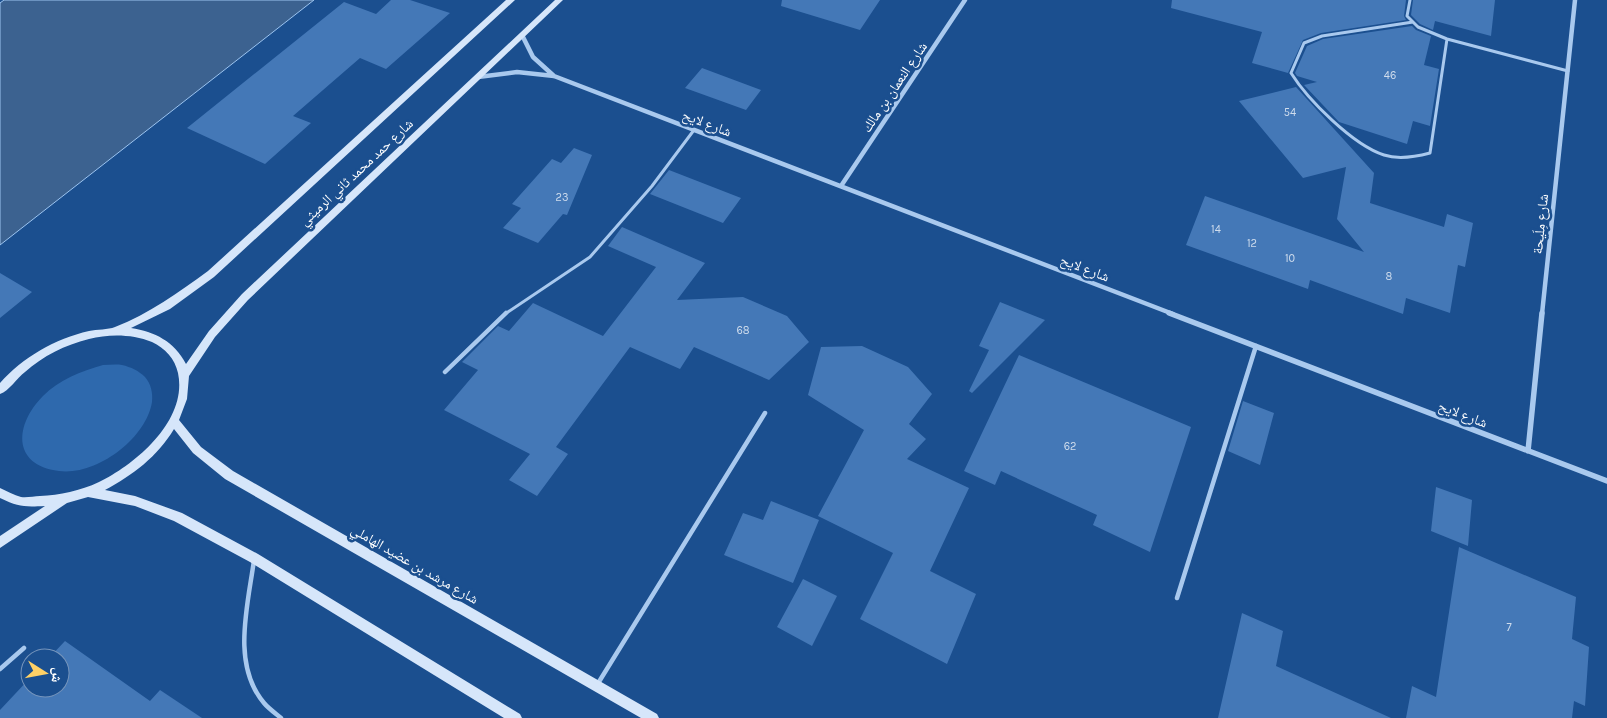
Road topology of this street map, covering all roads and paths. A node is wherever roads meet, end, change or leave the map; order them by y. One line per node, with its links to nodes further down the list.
1 (511, 0): 14 (street, شارع حمد محمد ثاني الرميثي)
2 (559, 0): 7 (street, شارع حمد محمد ثاني الرميثي)
3 (965, 0): 13 (street, شارع النعمان بن مالك)
4 (1410, 0): 6 (lane)
5 (1575, 0): 9 (street, شارع مِلَيحة)
6 (1412, 22): 8 (lane); 8 (lane)
7 (522, 35): 10 (street, شارع لايح); 11 (street, شارع حمد محمد ثاني الرميثي)
8 (1448, 39): 9 (lane)
9 (1568, 71): 21 (street, شارع مِلَيحة)
10 (554, 76): 11 (street, شارع لايح); 12 (street, شارع لايح)
11 (478, 77): 17 (street, شارع حمد محمد ثاني الرميثي)
12 (694, 130): 13 (street, شارع لايح); 16 (lane)
13 (840, 186): 15 (street, شارع لايح)
14 (118, 330): 17 (street); 18 (street)
15 (1256, 346): 21 (street, شارع لايح); 28 (lane)
16 (445, 372)
17 (184, 375): 20 (street)
18 (0, 390)
19 (765, 413): 31 (lane)
20 (174, 420): 23 (street); 31 (street, شارع مرشد بن عضيد الهاملي)
21 (1528, 451): 22 (street, شارع لايح)
22 (1607, 481)
23 (89, 492): 25 (street); 27 (street)
24 (0, 493): 25 (street)
25 (64, 500): 26 (street)
26 (0, 543)
27 (254, 558): 32 (lane); 33 (street)
28 (1177, 598)
29 (20, 652): 30 (lane)
30 (0, 669)
31 (597, 685): 34 (street, شارع مرشد بن عضيد الهاملي)
32 (280, 718)
33 (516, 718)
34 (653, 718)

